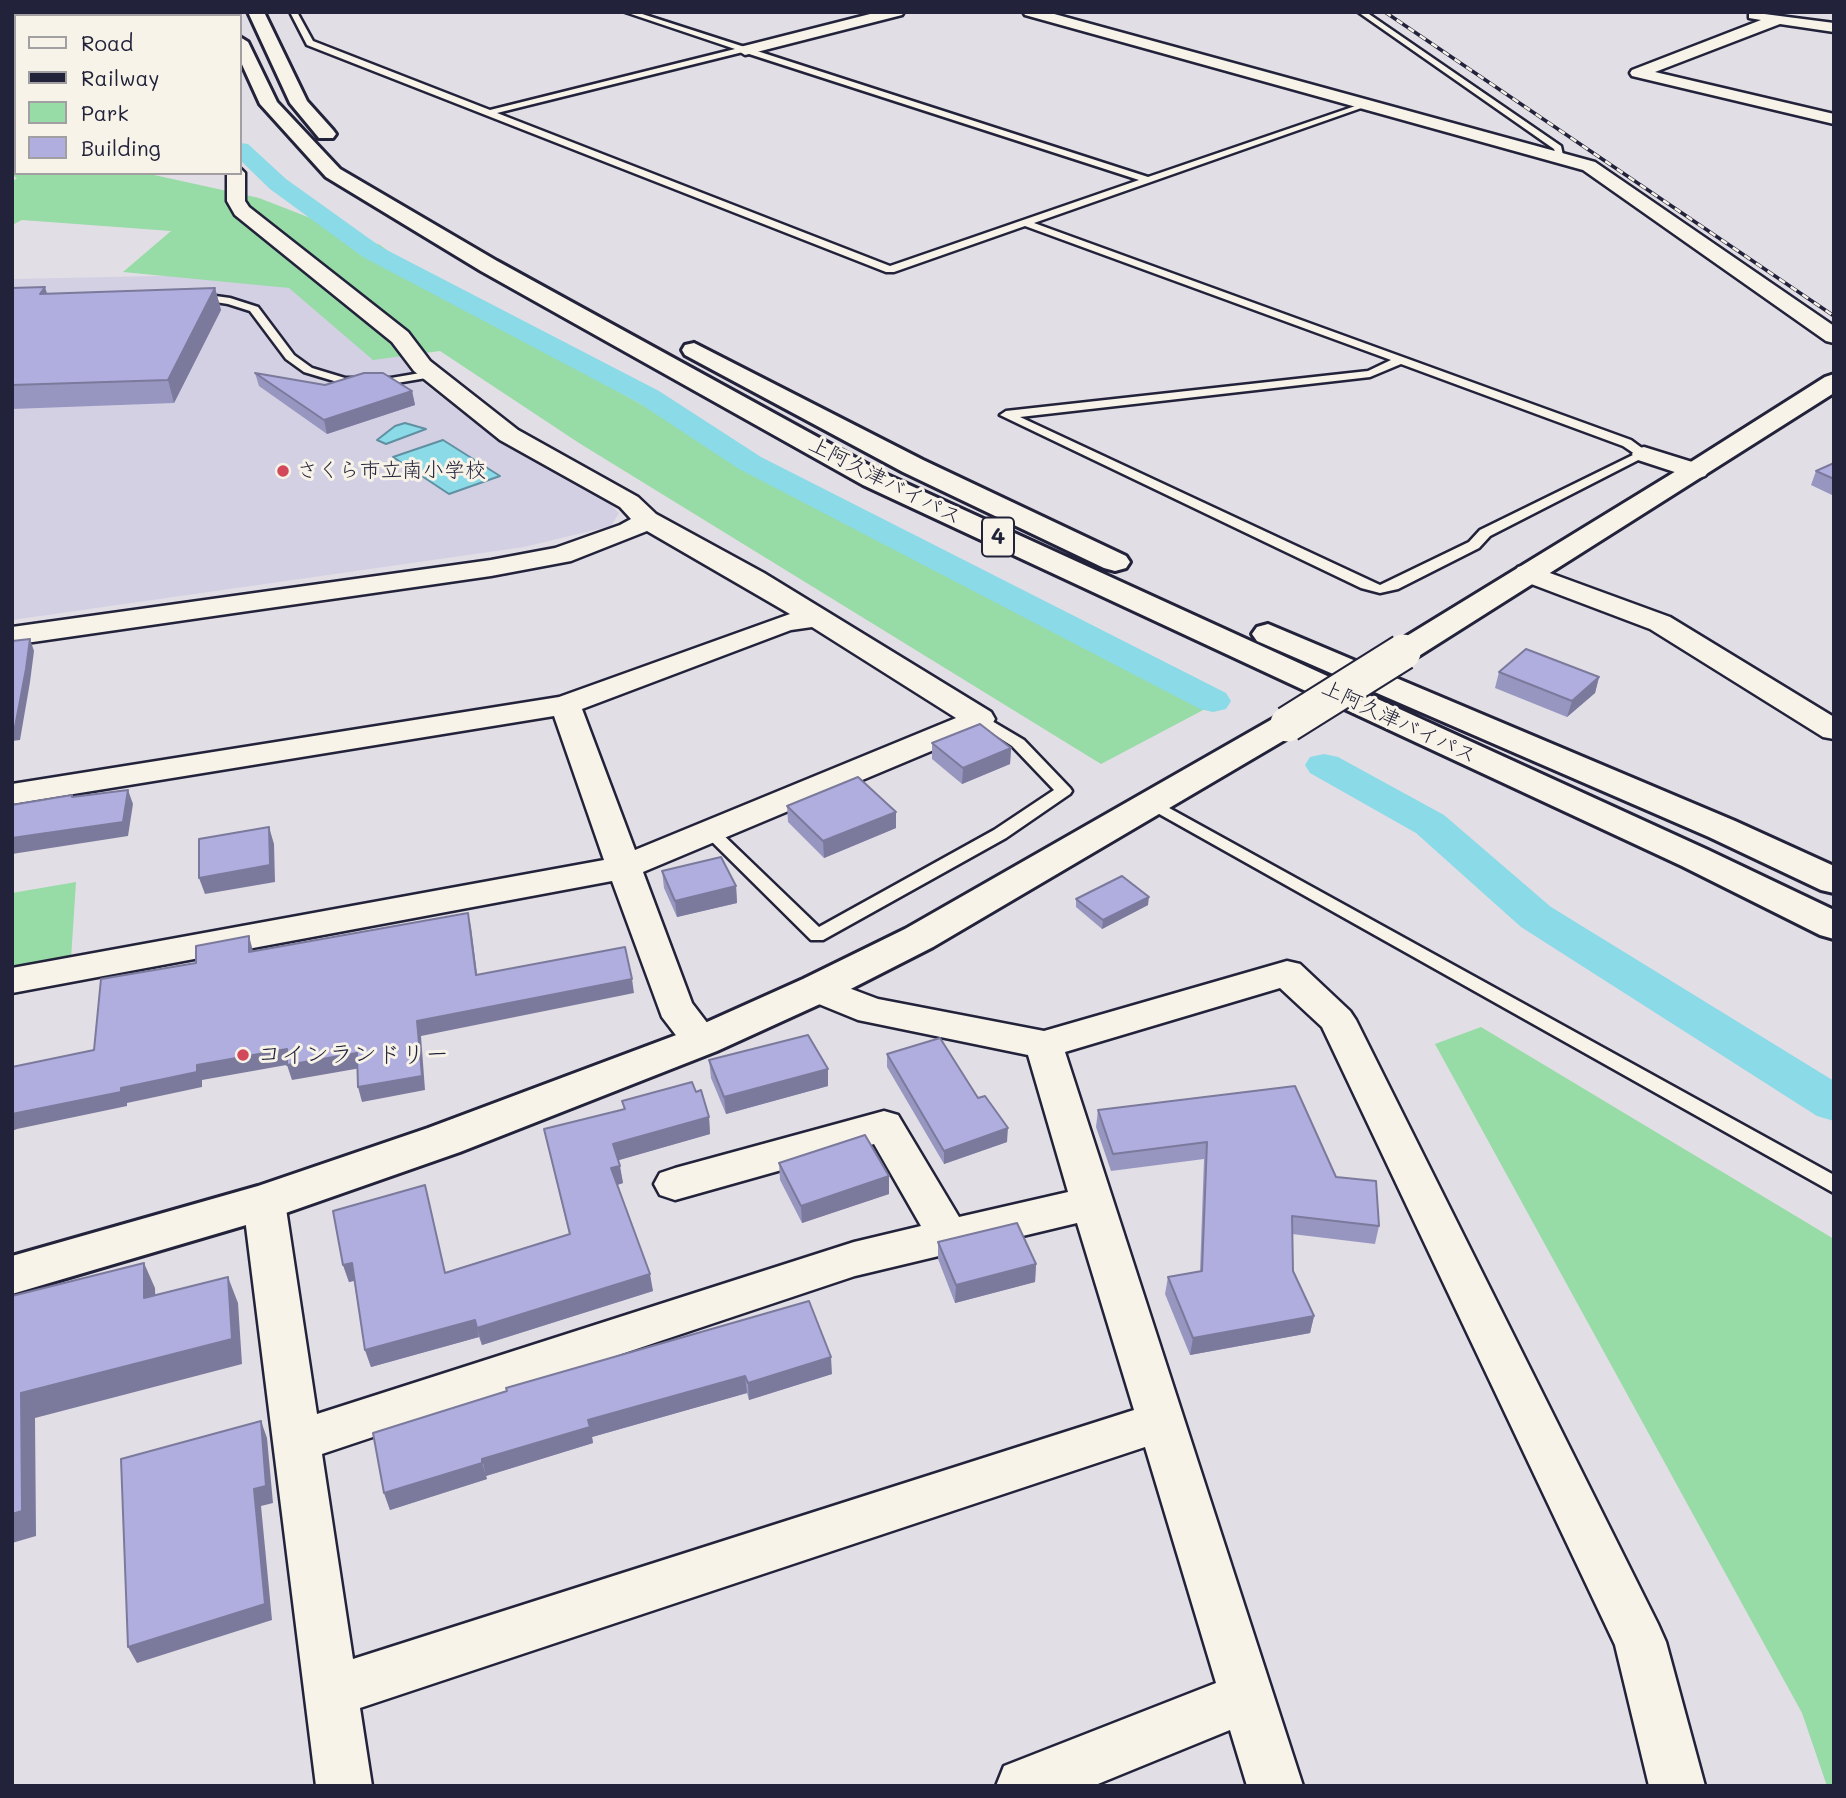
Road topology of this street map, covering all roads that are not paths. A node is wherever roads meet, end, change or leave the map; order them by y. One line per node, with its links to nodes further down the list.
1 (69, 12): 2 (lane)
2 (85, 12)
3 (256, 12): 39 (main road, 上阿久津バイパス / 4)
4 (293, 12): 15 (lane)
5 (628, 12): 13 (lane)
6 (897, 12): 13 (street)
7 (1030, 12): 14 (street)
8 (1360, 12): 17 (lane)
9 (1739, 12): 10 (street)
10 (1778, 19): 11 (street); 16 (street)
11 (1834, 28)
12 (242, 46): 40 (main road, 上阿久津バイパス / 4)
13 (745, 50): 15 (lane); 19 (lane)
14 (1364, 104): 17 (street); 19 (lane)
15 (489, 113): 20 (lane)
16 (1834, 119)
17 (1561, 158): 22 (street)
18 (236, 175): 24 (street)
19 (1149, 180): 20 (lane)
20 (1026, 222): 23 (lane)
21 (186, 297): 24 (lane)
22 (1834, 336)
23 (1401, 360): 26 (lane); 26 (lane)
24 (432, 374): 28 (street)
25 (1834, 382): 27 (main road)
26 (1644, 454): 27 (street)
27 (1696, 471): 29 (main road)
28 (647, 520): 30 (street); 31 (street)
29 (1528, 573): 34 (street); 36 (main road, bridge)
30 (814, 618): 32 (street); 33 (street)
31 (12, 636)
32 (565, 705): 35 (street); 38 (street)
33 (980, 719): 37 (street); 37 (lane)
34 (1834, 730)
35 (12, 794)
36 (1151, 803): 42 (main road); 46 (lane)
37 (710, 832): 38 (street)
38 (622, 867): 41 (street); 43 (street)
39 (1834, 881)
40 (1834, 926)
41 (12, 981)
42 (817, 989): 43 (main road); 44 (street)
43 (702, 1041): 47 (main road)
44 (1044, 1045): 48 (street); 58 (street)
45 (675, 1184): 49 (street)
46 (1834, 1185)
47 (264, 1202): 50 (main road); 52 (street)
48 (1092, 1203): 49 (street); 51 (street)
49 (948, 1236): 52 (street)
50 (12, 1275)
51 (1159, 1422): 53 (street); 54 (street)
52 (295, 1442): 53 (street)
53 (330, 1692): 55 (street)
54 (1247, 1697): 56 (street); 57 (street)
55 (344, 1786)
56 (1024, 1786)
57 (1275, 1786)
58 (1676, 1786)

